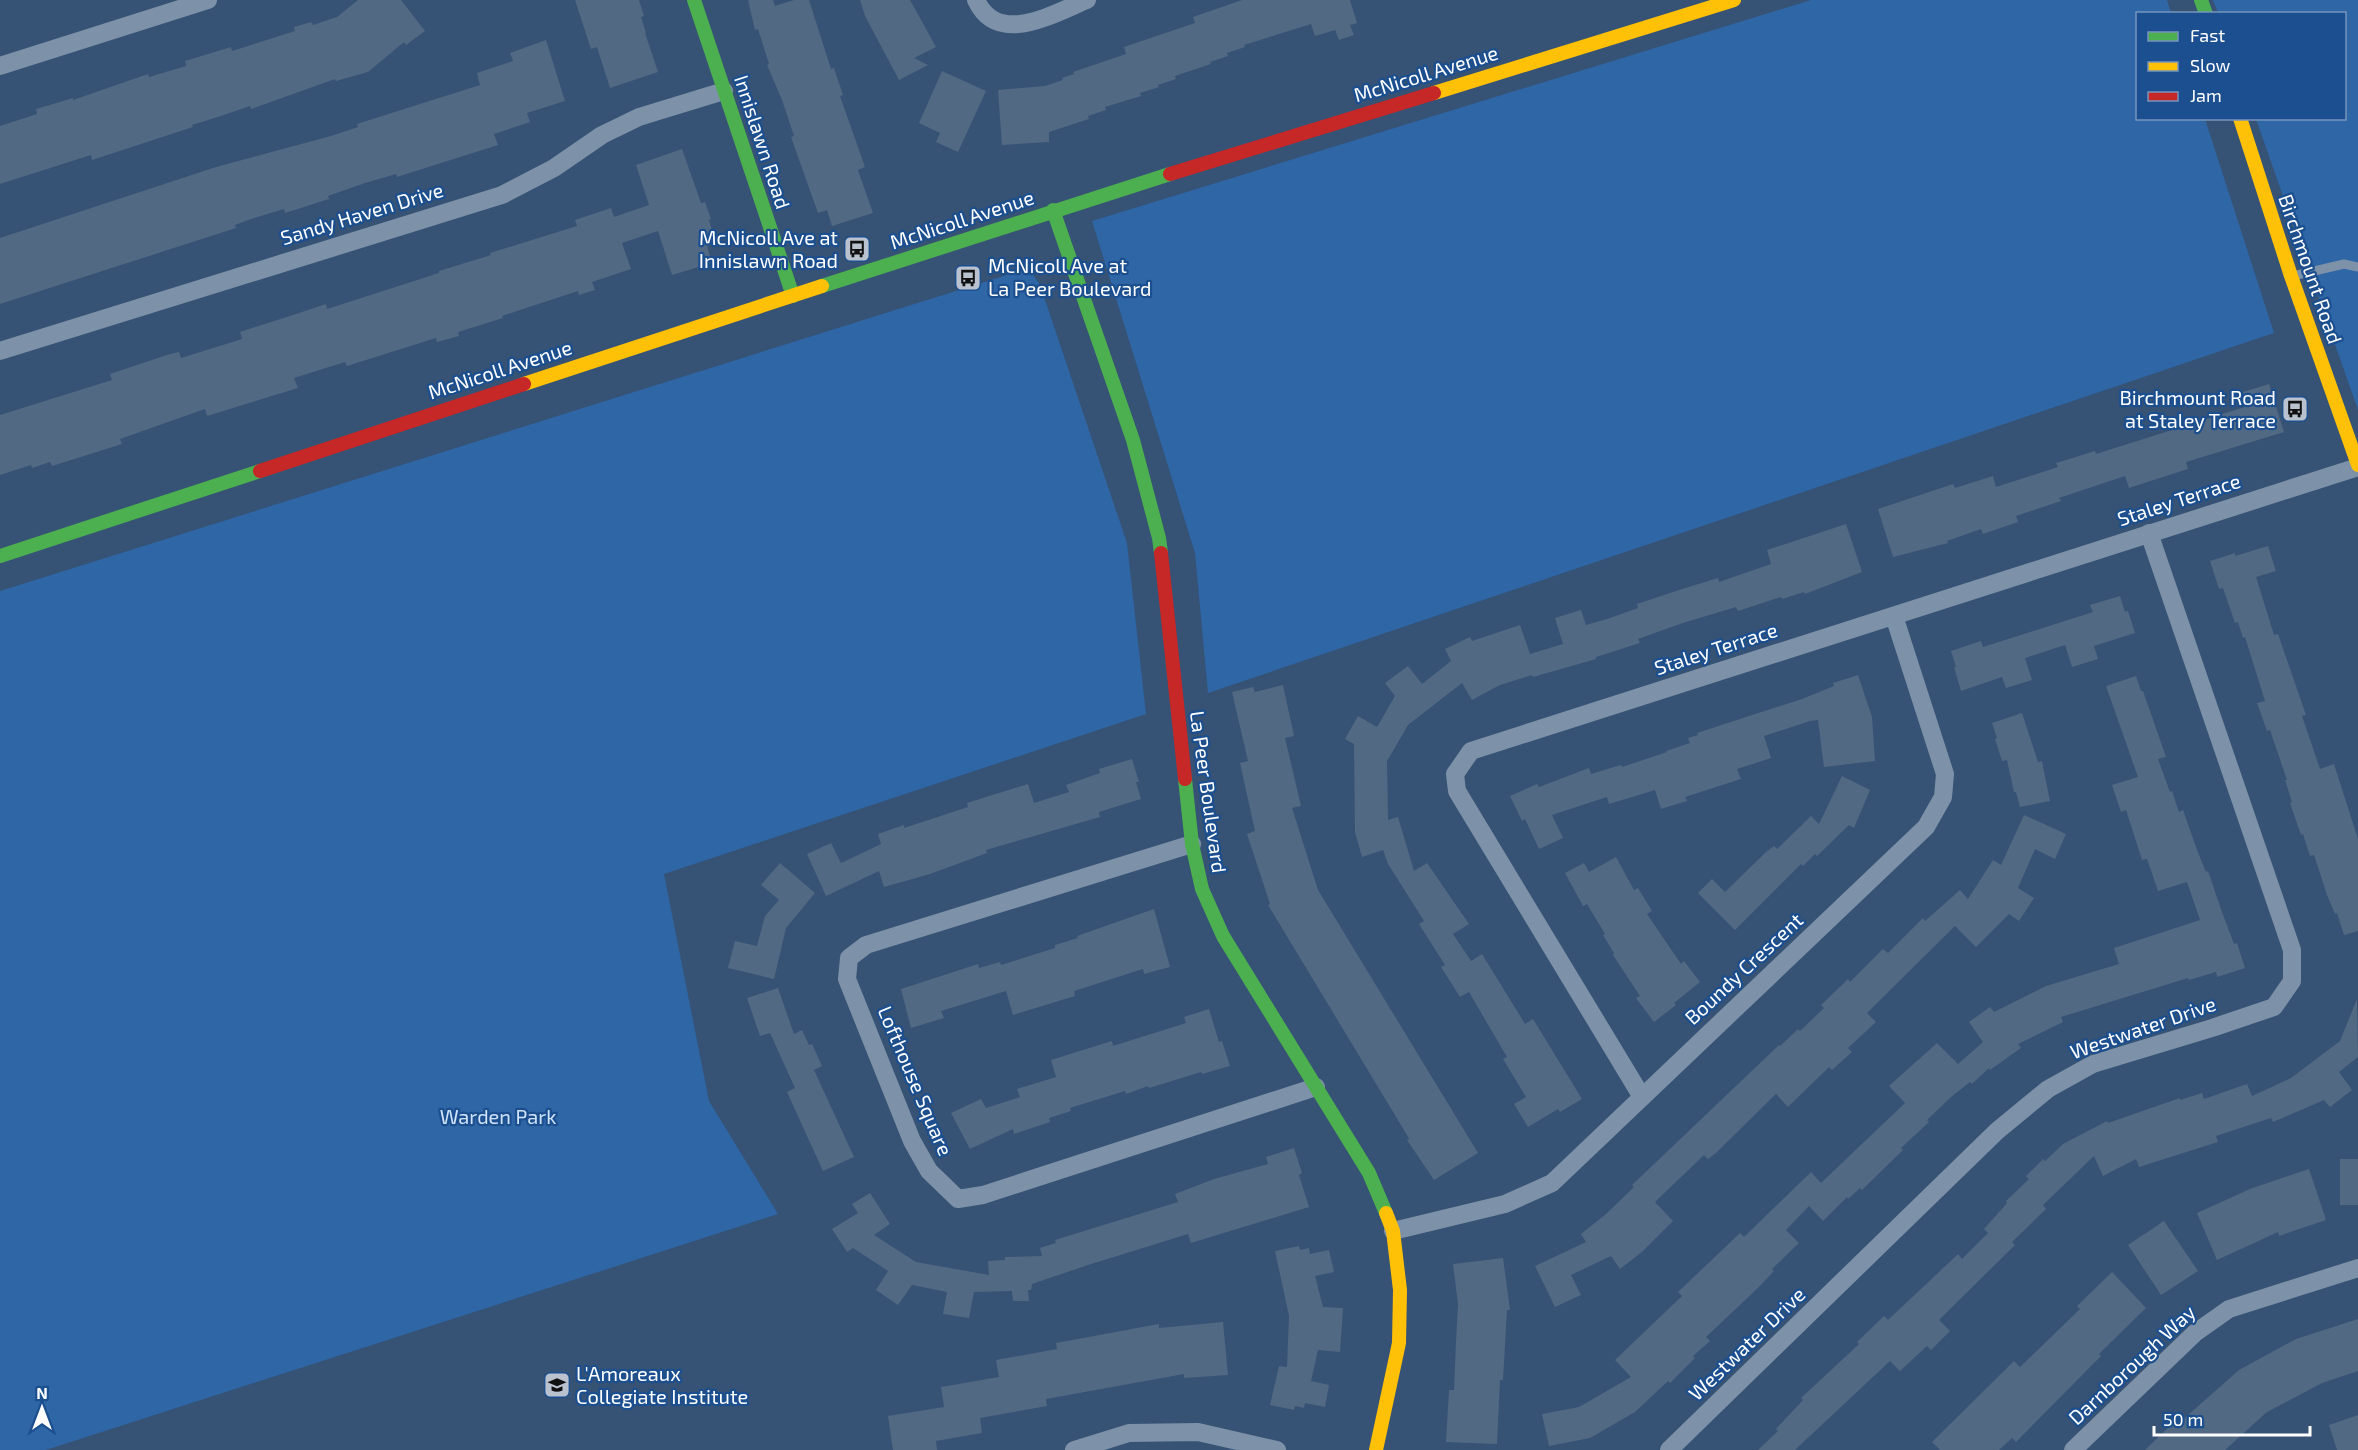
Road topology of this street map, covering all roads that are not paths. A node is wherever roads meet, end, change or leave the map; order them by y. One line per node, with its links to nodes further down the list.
1 (208, 0): 6 (street)
2 (694, 0): 7 (main road, Innislawn Road)
3 (976, 0): 4 (street)
4 (1087, 0)
5 (1734, 0): 9 (main road, McNicoll Avenue)
6 (0, 66)
7 (724, 91): 12 (main road, Innislawn Road); 13 (street, Sandy Haven Drive)
8 (2241, 120): 11 (main road, Birchmount Road)
9 (1053, 210): 12 (main road, McNicoll Avenue); 18 (main road, La Peer Boulevard)
10 (2358, 267): 11 (lane)
11 (2291, 276): 14 (main road, Birchmount Road)
12 (793, 296): 16 (main road, McNicoll Avenue)
13 (0, 351)
14 (2358, 466): 15 (street, Staley Terrace)
15 (2149, 533): 17 (street, Staley Terrace); 26 (street, Westwater Drive)
16 (0, 556)
17 (1894, 616): 20 (street, Boundy Crescent); 20 (street, Staley Terrace)
18 (1192, 844): 19 (main road, La Peer Boulevard); 19 (street, Lofthouse Square)
19 (1316, 1086): 21 (main road, La Peer Boulevard)
20 (1642, 1096): 21 (street, Boundy Crescent)
21 (1393, 1231): 25 (main road, La Peer Boulevard)
22 (2358, 1268): 27 (street, Darnborough Way)
23 (1074, 1450): 24 (street)
24 (1277, 1450)
25 (1376, 1450)
26 (1670, 1450)
27 (2073, 1450)

